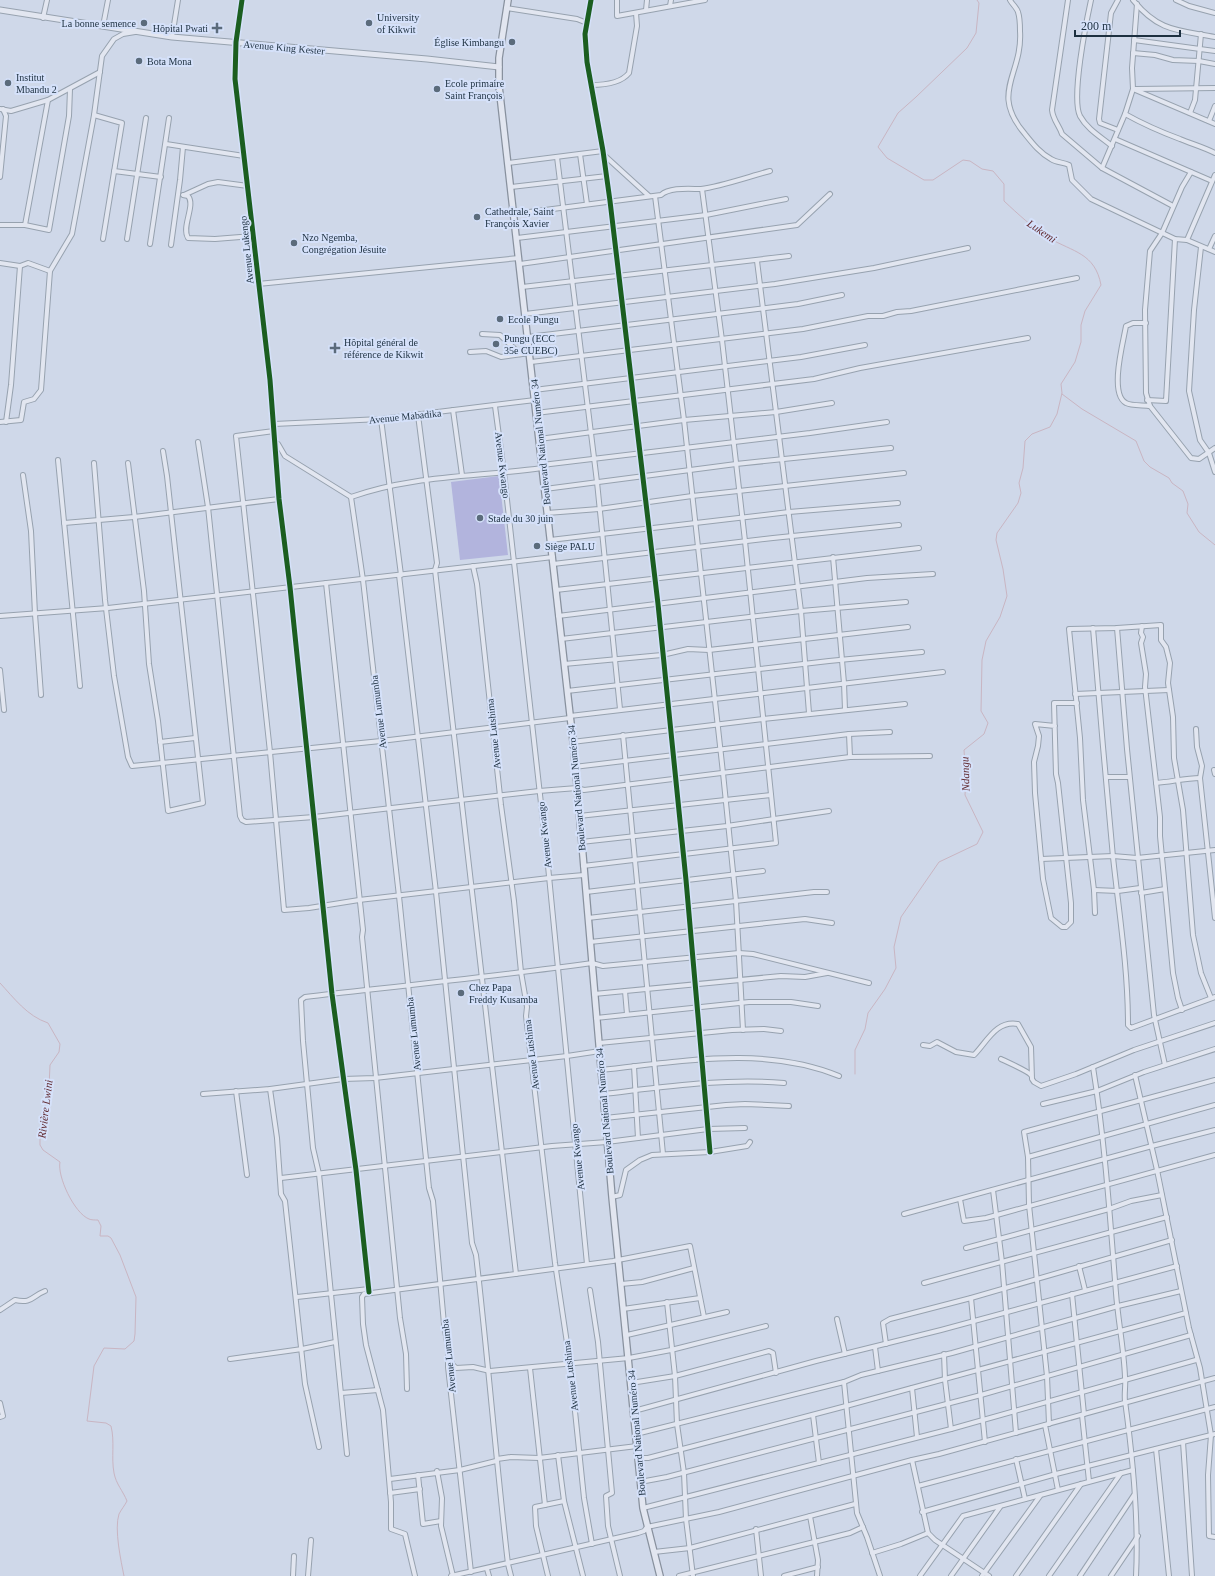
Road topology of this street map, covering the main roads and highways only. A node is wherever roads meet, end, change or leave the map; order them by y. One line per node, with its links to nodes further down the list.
1 (508, 0): 2 (main road, Boulevard National Numéro 34)
2 (660, 1576)

